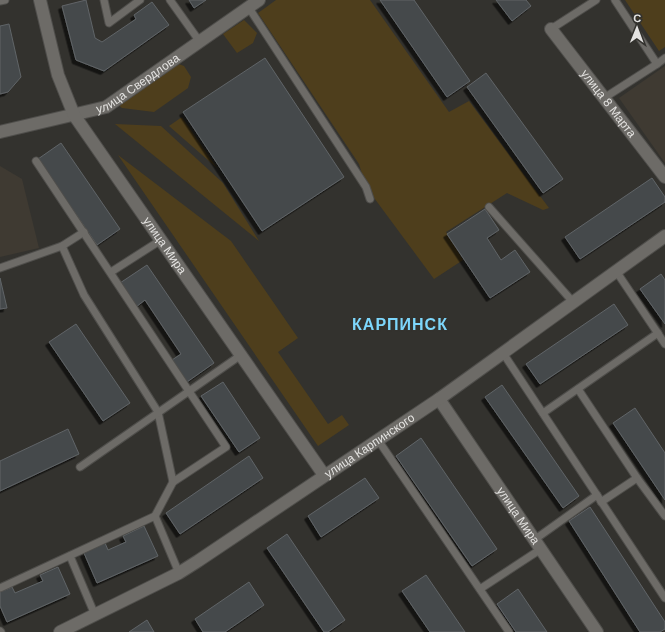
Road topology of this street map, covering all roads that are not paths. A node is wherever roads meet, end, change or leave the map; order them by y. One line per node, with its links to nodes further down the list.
1 (4, 0): 9 (lane)
2 (40, 0): 16 (street, улица Мира)
3 (104, 0): 4 (lane)
4 (140, 0)
5 (170, 0): 12 (lane)
6 (260, 0): 10 (street, улица Свердлова)
7 (596, 0): 11 (lane)
8 (615, 0): 14 (lane)
9 (0, 1)
10 (249, 8): 12 (street, улица Свердлова); 20 (lane)
11 (551, 29): 15 (street, улица 8 Марта)
12 (200, 42): 16 (street, улица Свердлова)
13 (665, 58): 14 (lane)
14 (657, 64): 15 (lane)
15 (604, 98): 19 (street, улица 8 Марта)
16 (74, 115): 17 (street, улица Свердлова); 24 (street, улица Мира)
17 (0, 132)
18 (36, 161): 22 (lane)
19 (665, 178)
20 (370, 199)
21 (489, 207): 29 (lane)
22 (84, 232): 25 (lane); 27 (lane)
23 (665, 236): 28 (street, улица Карпинского)
24 (161, 240): 27 (lane); 33 (street, улица Мира)
25 (62, 246): 26 (lane); 37 (lane)
26 (0, 268)
27 (111, 272): 35 (lane)
28 (616, 272): 29 (street, улица Карпинского); 30 (lane)
29 (573, 302): 32 (street, улица Карпинского)
30 (658, 333): 31 (lane); 34 (lane)
31 (665, 344)
32 (503, 353): 36 (street, улица Карпинского); 38 (lane)
33 (241, 355): 35 (lane); 41 (street, улица Мира)
34 (578, 389): 38 (lane); 42 (lane)
35 (189, 391): 37 (lane); 43 (lane)
36 (439, 399): 39 (street, улица Карпинского); 48 (street, улица Мира)
37 (158, 412): 40 (lane); 43 (lane)
38 (543, 413): 44 (lane)
39 (378, 440): 41 (street, улица Карпинского); 52 (lane)
40 (80, 466)
41 (324, 475): 50 (street, улица Карпинского)
42 (637, 478): 45 (lane); 47 (lane)
43 (173, 482): 46 (lane)
44 (597, 495): 45 (lane); 48 (lane)
45 (602, 502): 53 (lane)
46 (155, 516): 49 (lane); 50 (lane)
47 (665, 516)
48 (538, 544): 52 (lane); 57 (street, улица Мира)
49 (70, 556): 51 (lane); 54 (lane)
50 (179, 573): 54 (street, улица Карпинского)
51 (0, 588)
52 (480, 589): 56 (lane)
53 (665, 598)
54 (95, 615): 55 (street, улица Карпинского)
55 (60, 632)
56 (509, 632)
57 (597, 632)

